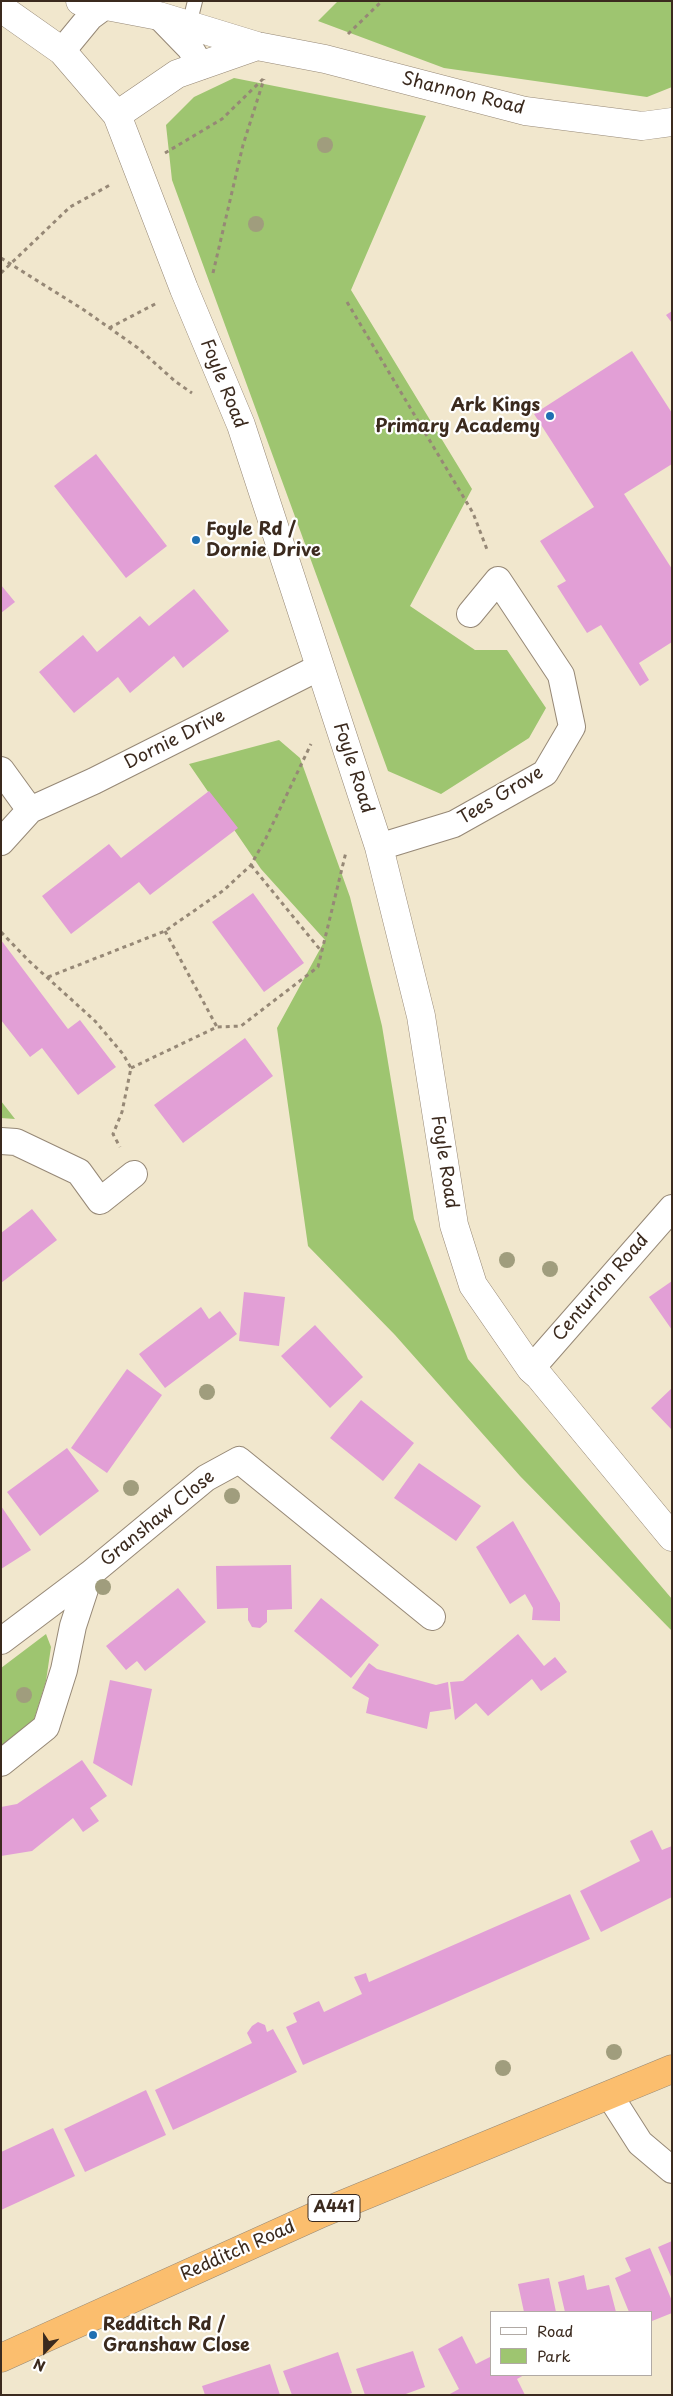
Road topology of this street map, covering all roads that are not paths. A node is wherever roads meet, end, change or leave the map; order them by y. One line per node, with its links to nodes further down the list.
1 (92, 4): 4 (street, Shannon Road); 6 (street)
2 (1, 8): 6 (street, Foyle Road)
3 (192, 13): 4 (street, Shannon Road); 5 (street, Shannon Road)
4 (159, 16): 7 (street)
5 (257, 46): 7 (street); 9 (street, Shannon Road)
6 (62, 51): 8 (street, Foyle Road)
7 (201, 66): 8 (street)
8 (117, 115): 11 (street, Foyle Road)
9 (672, 122)
10 (470, 614): 15 (street, Tees Grove)
11 (320, 667): 13 (street, Dornie Drive); 15 (street, Foyle Road)
12 (1, 770): 13 (street)
13 (30, 810): 14 (street, Dornie Drive)
14 (1, 842)
15 (379, 847): 19 (street, Foyle Road)
16 (1, 1140): 17 (street)
17 (134, 1174)
18 (672, 1208): 19 (street, Centurion Road)
19 (531, 1369): 20 (street, Foyle Road)
20 (672, 1537)
21 (90, 1574): 22 (street, Granshaw Close); 23 (street, Granshaw Close); 24 (street)
22 (432, 1617)
23 (1, 1641)
24 (1, 1763)
25 (672, 2069): 26 (highway, Redditch Road / A441)
26 (610, 2096): 27 (street); 28 (highway, Redditch Road / A441)
27 (672, 2170)
28 (1, 2358)

